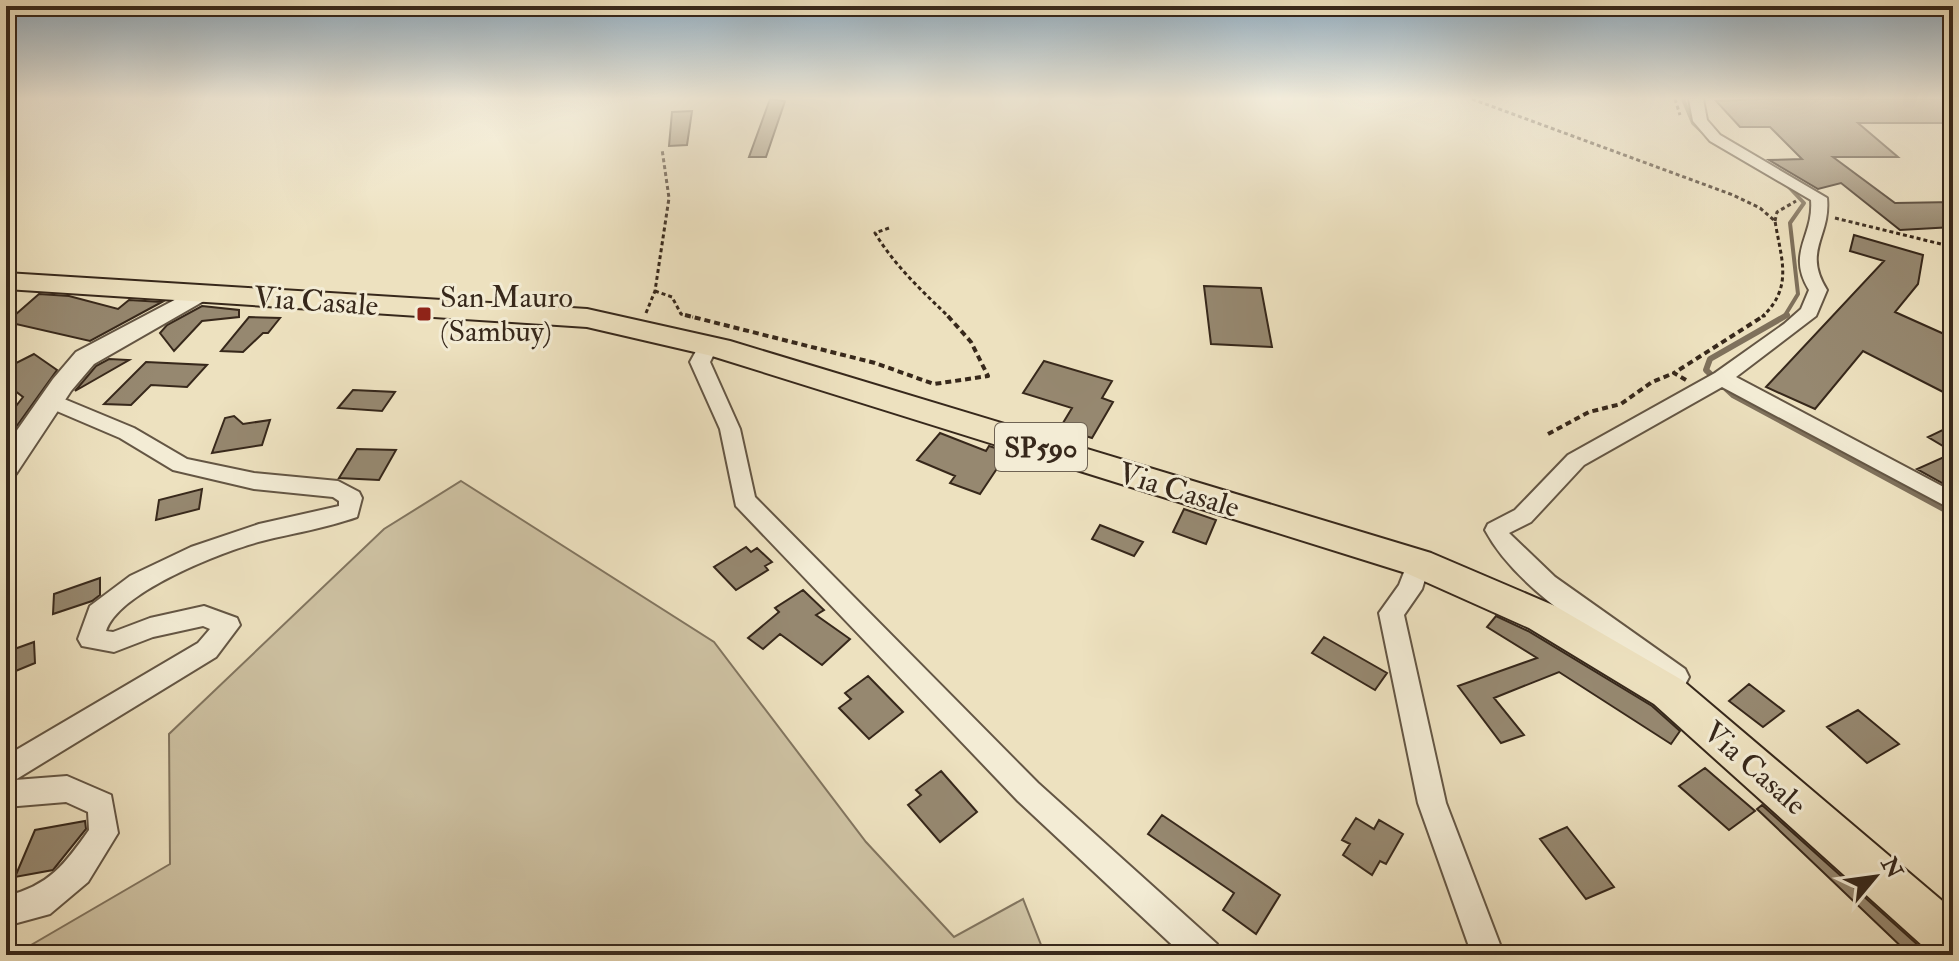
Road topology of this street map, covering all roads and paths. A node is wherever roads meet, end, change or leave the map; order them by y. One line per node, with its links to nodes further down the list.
1 (1594, 144): 12 (path)
2 (1725, 144): 4 (street)
3 (662, 149): 8 (path)
4 (1820, 215): 6 (path); 14 (street)
5 (889, 228): 8 (path)
6 (1953, 247)
7 (6, 281): 9 (main road, Via Casale / SP590)
8 (655, 291): 10 (path)
9 (201, 293): 10 (main road, Via Casale / SP590); 15 (street)
10 (639, 330): 11 (main road, Via Casale / SP590)
11 (708, 346): 19 (main road, Via Casale / SP590); 25 (street)
12 (1683, 365)
13 (1674, 373): 16 (path)
14 (1716, 381): 18 (street); 20 (street)
15 (52, 401): 17 (street); 21 (street)
16 (1548, 434)
17 (6, 467)
18 (1953, 502)
19 (1418, 563): 20 (main road, Via Casale / SP590); 26 (street)
20 (1668, 692): 24 (main road, Via Casale / SP590)
21 (6, 771)
22 (6, 794): 23 (street)
23 (6, 911)
24 (1953, 941)
25 (1206, 955)
26 (1488, 955)

